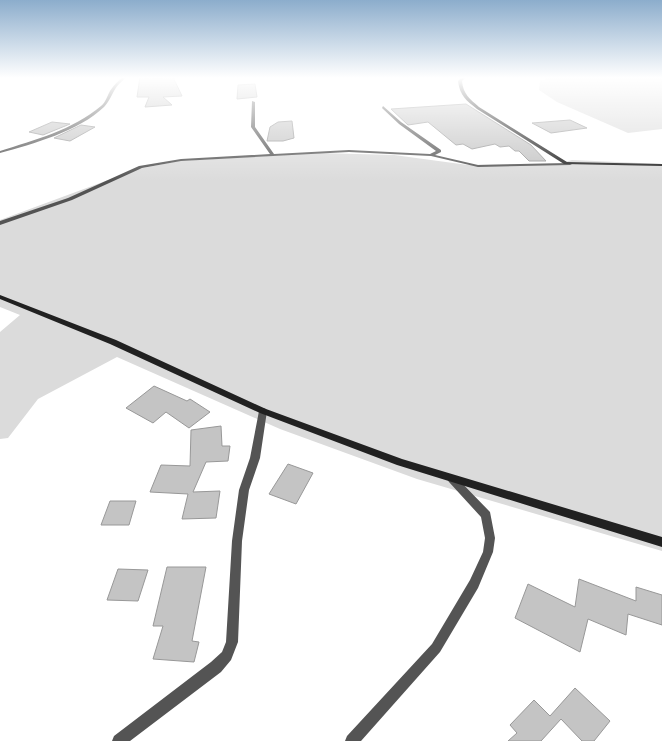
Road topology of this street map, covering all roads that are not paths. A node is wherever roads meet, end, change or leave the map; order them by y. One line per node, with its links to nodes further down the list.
1 (96, 112): 5 (street)
2 (252, 112): 6 (street)
3 (389, 112): 7 (street)
4 (484, 112): 8 (street)
5 (0, 152)
6 (272, 154): 7 (street); 10 (street)
7 (431, 156): 8 (street)
8 (570, 164): 9 (street)
9 (662, 165)
10 (0, 223)
11 (0, 297): 12 (street)
12 (263, 411): 13 (street); 15 (street)
13 (452, 479): 14 (street); 16 (street)
14 (662, 542)
15 (119, 741)
16 (352, 741)

